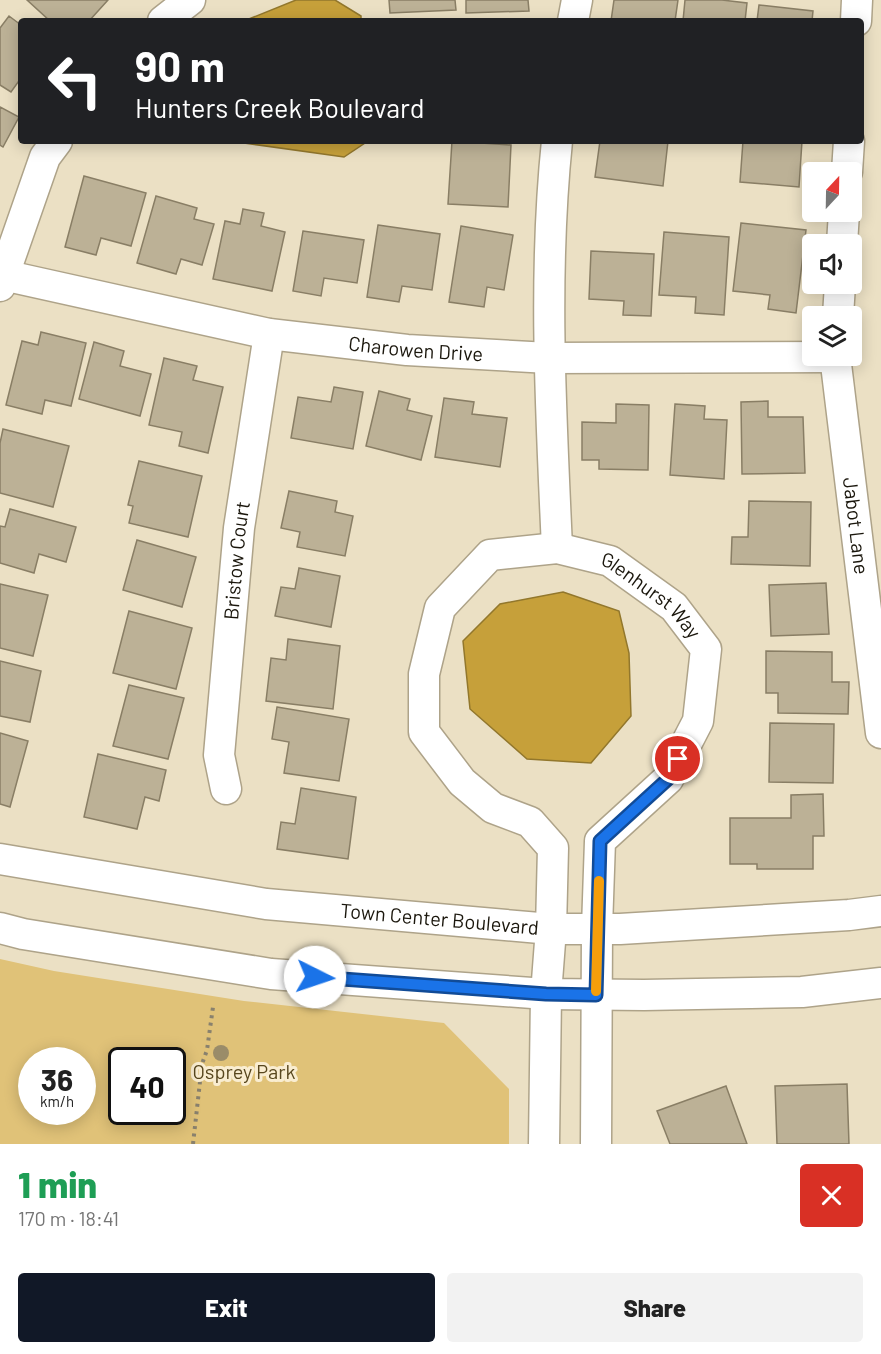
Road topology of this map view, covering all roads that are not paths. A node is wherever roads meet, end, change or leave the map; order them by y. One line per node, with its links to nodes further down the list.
1 (190, 0): 4 (street)
2 (577, 0): 5 (street)
3 (857, 0): 6 (street)
4 (167, 18)
5 (574, 18)
6 (856, 18)
7 (55, 144): 11 (street)
8 (557, 144): 14 (street)
9 (849, 144): 10 (street)
10 (848, 162)
11 (2, 281): 12 (street, Charowen Drive)
12 (269, 334): 14 (street, Charowen Drive); 18 (street, Bristow Court)
13 (802, 356): 14 (street, Charowen Drive)
14 (549, 358): 16 (street)
15 (836, 366): 17 (street, Jabot Lane)
16 (557, 548): 22 (street, Glenhurst Way); 23 (street, Glenhurst Way)
17 (881, 733)
18 (226, 789)
19 (0, 859): 23 (street, Town Center Boulevard)
20 (881, 911): 22 (street, Town Center Boulevard)
21 (0, 928): 25 (street)
22 (597, 928): 23 (street, Town Center Boulevard); 26 (street, Glenhurst Way)
23 (551, 929): 25 (street, Glenhurst Way)
24 (881, 983): 26 (street)
25 (546, 994): 26 (street); 27 (street, Glenhurst Way)
26 (596, 995): 28 (street, Glenhurst Way)
27 (544, 1144)
28 (596, 1144)

